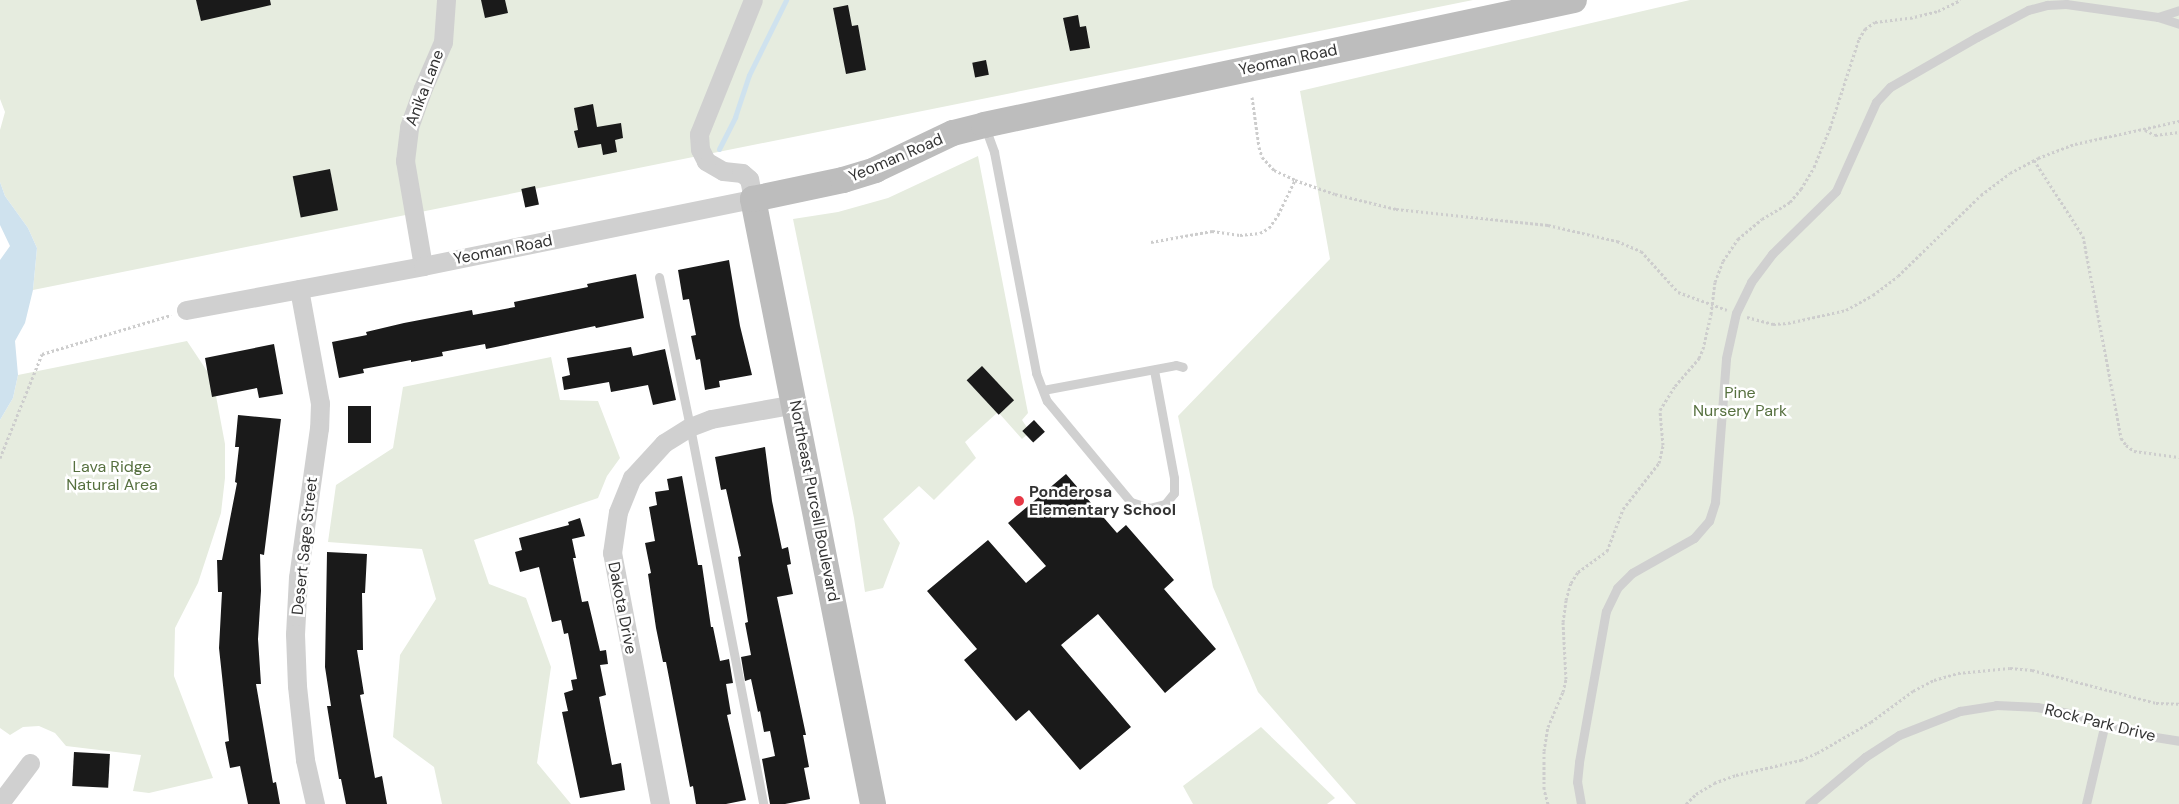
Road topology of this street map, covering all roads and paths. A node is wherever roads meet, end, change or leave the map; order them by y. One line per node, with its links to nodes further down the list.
1 (446, 0): 17 (street, Anika Lane)
2 (753, 0): 15 (street)
3 (1574, 0): 10 (street, Yeoman Road)
4 (1961, 0): 20 (path)
5 (2179, 10): 6 (lane)
6 (2158, 17): 7 (lane); 22 (lane)
7 (2179, 24)
8 (1252, 97): 14 (path)
9 (2179, 121): 11 (path)
10 (984, 125): 15 (street, Yeoman Road); 25 (lane)
11 (2145, 130): 12 (path); 13 (path)
12 (2179, 132)
13 (2034, 160): 22 (path); 28 (path)
14 (1295, 180): 16 (path); 20 (path)
15 (753, 199): 17 (street, Yeoman Road); 26 (street, Northeast Purcell Boulevard)
16 (1151, 242)
17 (423, 266): 19 (street, Yeoman Road)
18 (659, 277): 27 (lane)
19 (299, 289): 21 (street, Yeoman Road); 34 (street, Desert Sage Street)
20 (1712, 305): 22 (path); 38 (path)
21 (186, 310): 29 (path)
22 (1736, 313): 39 (lane)
23 (1183, 367): 24 (lane)
24 (1154, 370): 25 (lane); 25 (lane)
25 (1043, 390)
26 (795, 404): 27 (street, Dakota Drive); 37 (street, Northeast Purcell Boulevard)
27 (690, 427): 35 (street, Dakota Drive); 36 (lane)
28 (2179, 457)
29 (0, 458)
30 (2105, 723): 31 (lane, Rock Park Drive); 40 (lane, Rock Park Drive); 41 (lane)
31 (2179, 741)
32 (30, 762): 33 (street)
33 (0, 803)
34 (315, 804)
35 (660, 804)
36 (762, 804)
37 (873, 804)
38 (1548, 804)
39 (1581, 804)
40 (1809, 804)
41 (2086, 804)

